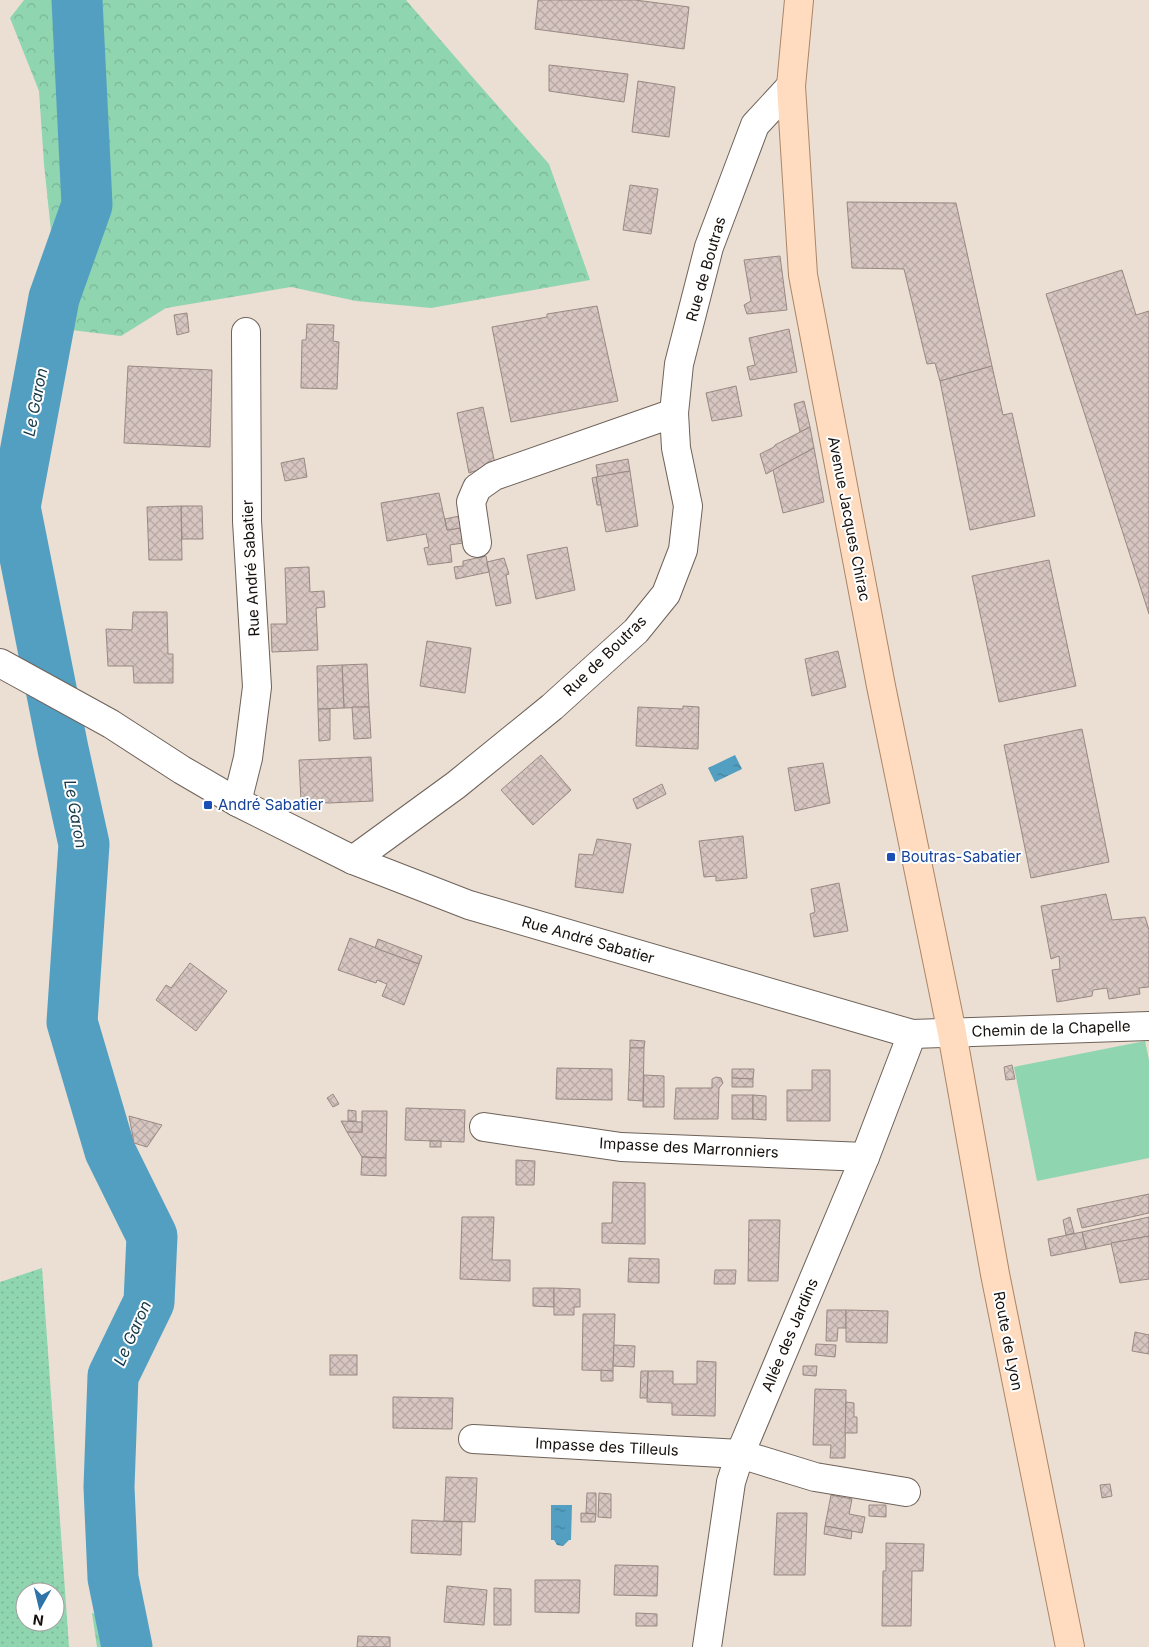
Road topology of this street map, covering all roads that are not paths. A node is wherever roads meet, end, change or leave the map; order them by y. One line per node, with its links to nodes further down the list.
1 (799, 0): 2 (main road, Avenue Jacques Chirac)
2 (791, 86): 4 (street, Rue de Boutras); 10 (main road, Avenue Jacques Chirac)
3 (246, 332): 7 (street, Rue André Sabatier)
4 (674, 413): 5 (street); 8 (street, Rue de Boutras)
5 (477, 543)
6 (0, 663): 7 (street, Rue André Sabatier)
7 (237, 802): 8 (street, Rue André Sabatier)
8 (353, 860): 11 (street, Rue André Sabatier)
9 (1149, 1026): 10 (street, Chemin de la Chapelle)
10 (952, 1033): 11 (street, Rue André Sabatier); 18 (main road, Route de Lyon)
11 (912, 1034): 13 (street, Allée des Jardins)
12 (484, 1127): 13 (street, Impasse des Marronniers)
13 (865, 1157): 15 (street, Allée des Jardins)
14 (473, 1439): 15 (street, Impasse des Tilleuls)
15 (740, 1454): 16 (street, Impasse des Tilleuls); 17 (street, Allée des Jardins)
16 (906, 1492)
17 (707, 1647)
18 (1070, 1647)

